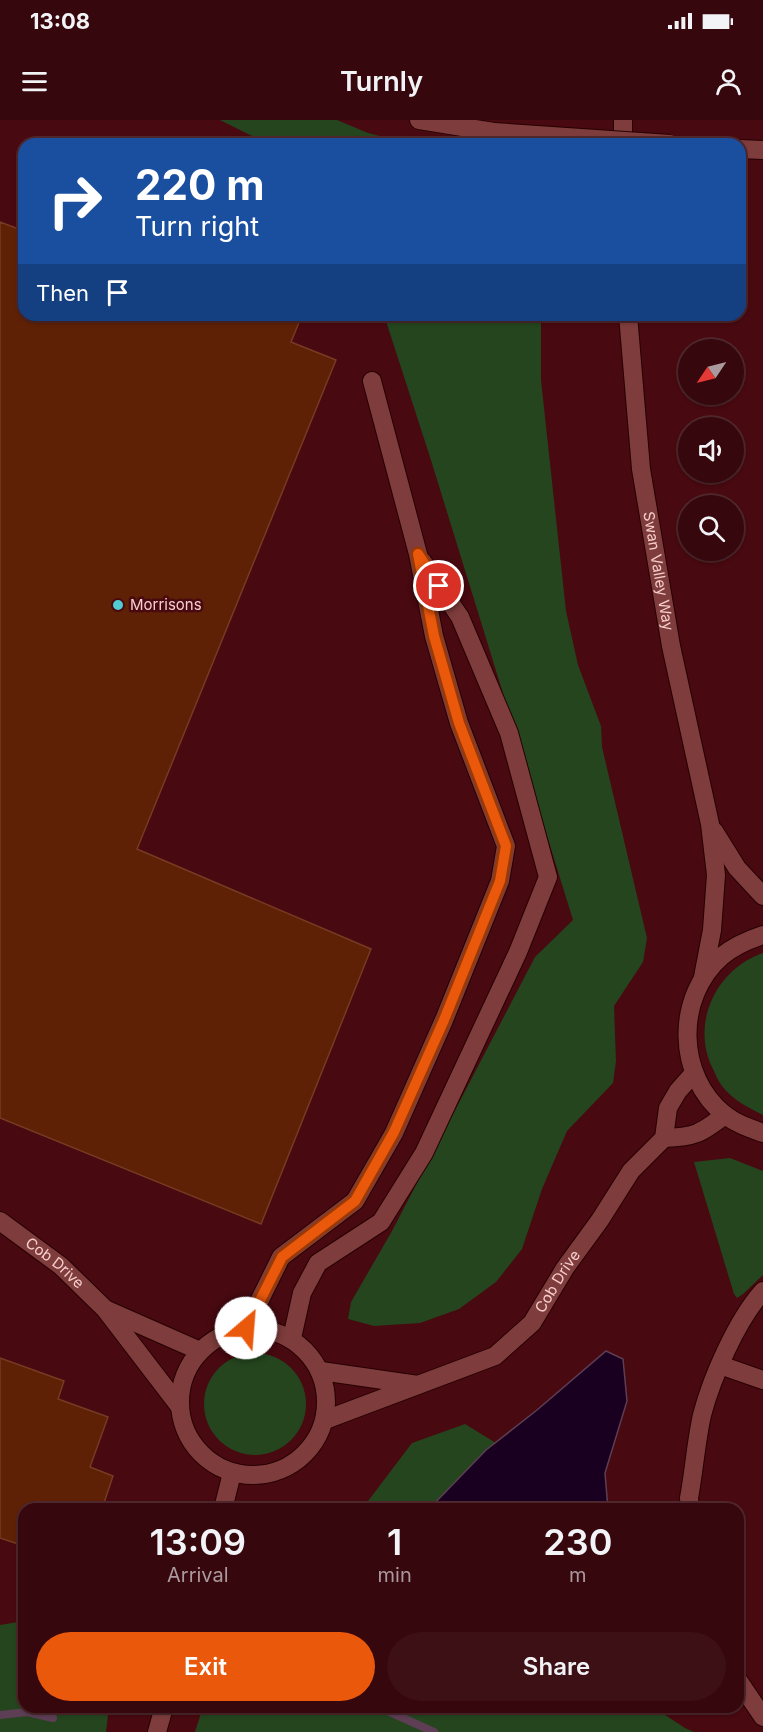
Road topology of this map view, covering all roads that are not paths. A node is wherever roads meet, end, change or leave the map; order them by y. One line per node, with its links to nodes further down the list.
1 (419, 120): 3 (street, bridge)
2 (622, 120): 4 (street)
3 (582, 138)
4 (623, 138)
5 (746, 149): 6 (street)
6 (762, 150)
7 (629, 321): 10 (street, Swan Valley Way)
8 (372, 381): 9 (street)
9 (418, 554): 23 (street); 24 (street)
10 (710, 825): 11 (street, Swan Valley Way); 13 (street, Swan Valley Way)
11 (763, 896)
12 (763, 935): 13 (street)
13 (703, 977): 14 (street)
14 (694, 1073): 15 (street); 18 (street)
15 (725, 1115): 16 (street); 18 (street)
16 (740, 1125): 17 (street); 19 (street)
17 (763, 1133)
18 (664, 1138): 29 (street, Cob Drive)
19 (763, 1147)
20 (0, 1221): 22 (street, Cob Drive)
21 (763, 1291): 26 (street)
22 (105, 1309): 25 (street, Cob Drive); 30 (street, Cob Drive)
23 (246, 1328): 24 (street); 25 (street)
24 (292, 1338): 27 (street)
25 (200, 1351): 30 (street)
26 (720, 1365): 28 (street); 34 (street)
27 (321, 1371): 29 (street); 31 (street)
28 (763, 1380)
29 (420, 1386): 31 (street, Cob Drive)
30 (180, 1407): 32 (street)
31 (325, 1420): 32 (street)
32 (232, 1473): 33 (street)
33 (224, 1503)
34 (689, 1503)
35 (744, 1689): 37 (street)
36 (162, 1713): 38 (street)
37 (763, 1716)
38 (158, 1729)

